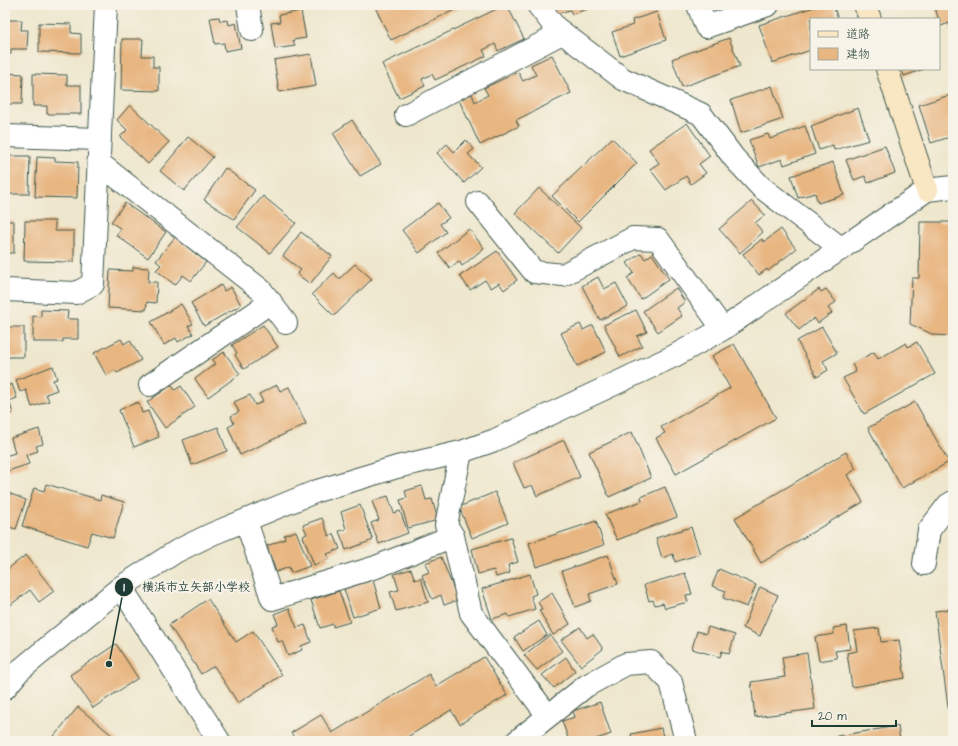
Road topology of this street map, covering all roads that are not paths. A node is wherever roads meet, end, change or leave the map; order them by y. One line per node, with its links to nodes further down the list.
1 (106, 5): 13 (street)
2 (248, 5): 8 (street)
3 (538, 5): 9 (street)
4 (698, 5): 5 (street)
5 (768, 5)
6 (865, 5): 7 (street)
7 (870, 18)
8 (252, 30)
9 (562, 33): 11 (street); 18 (street)
10 (887, 70): 16 (street)
11 (406, 115)
12 (5, 136): 13 (street)
13 (100, 139): 14 (street)
14 (99, 163): 19 (street); 20 (street)
15 (953, 187): 16 (street)
16 (927, 190): 18 (street)
17 (478, 202): 22 (street)
18 (842, 249): 22 (street)
19 (5, 290)
20 (271, 302): 21 (street); 23 (street)
21 (286, 323)
22 (723, 329): 24 (street)
23 (150, 385)
24 (461, 452): 26 (street); 27 (street)
25 (953, 502): 28 (street)
26 (246, 521): 27 (street); 29 (street)
27 (453, 536): 32 (street)
28 (924, 564)
29 (121, 587): 30 (street); 33 (street)
30 (12, 669): 31 (street)
31 (5, 688)
32 (548, 716): 34 (street); 35 (street)
33 (219, 741)
34 (517, 741)
35 (686, 741)

